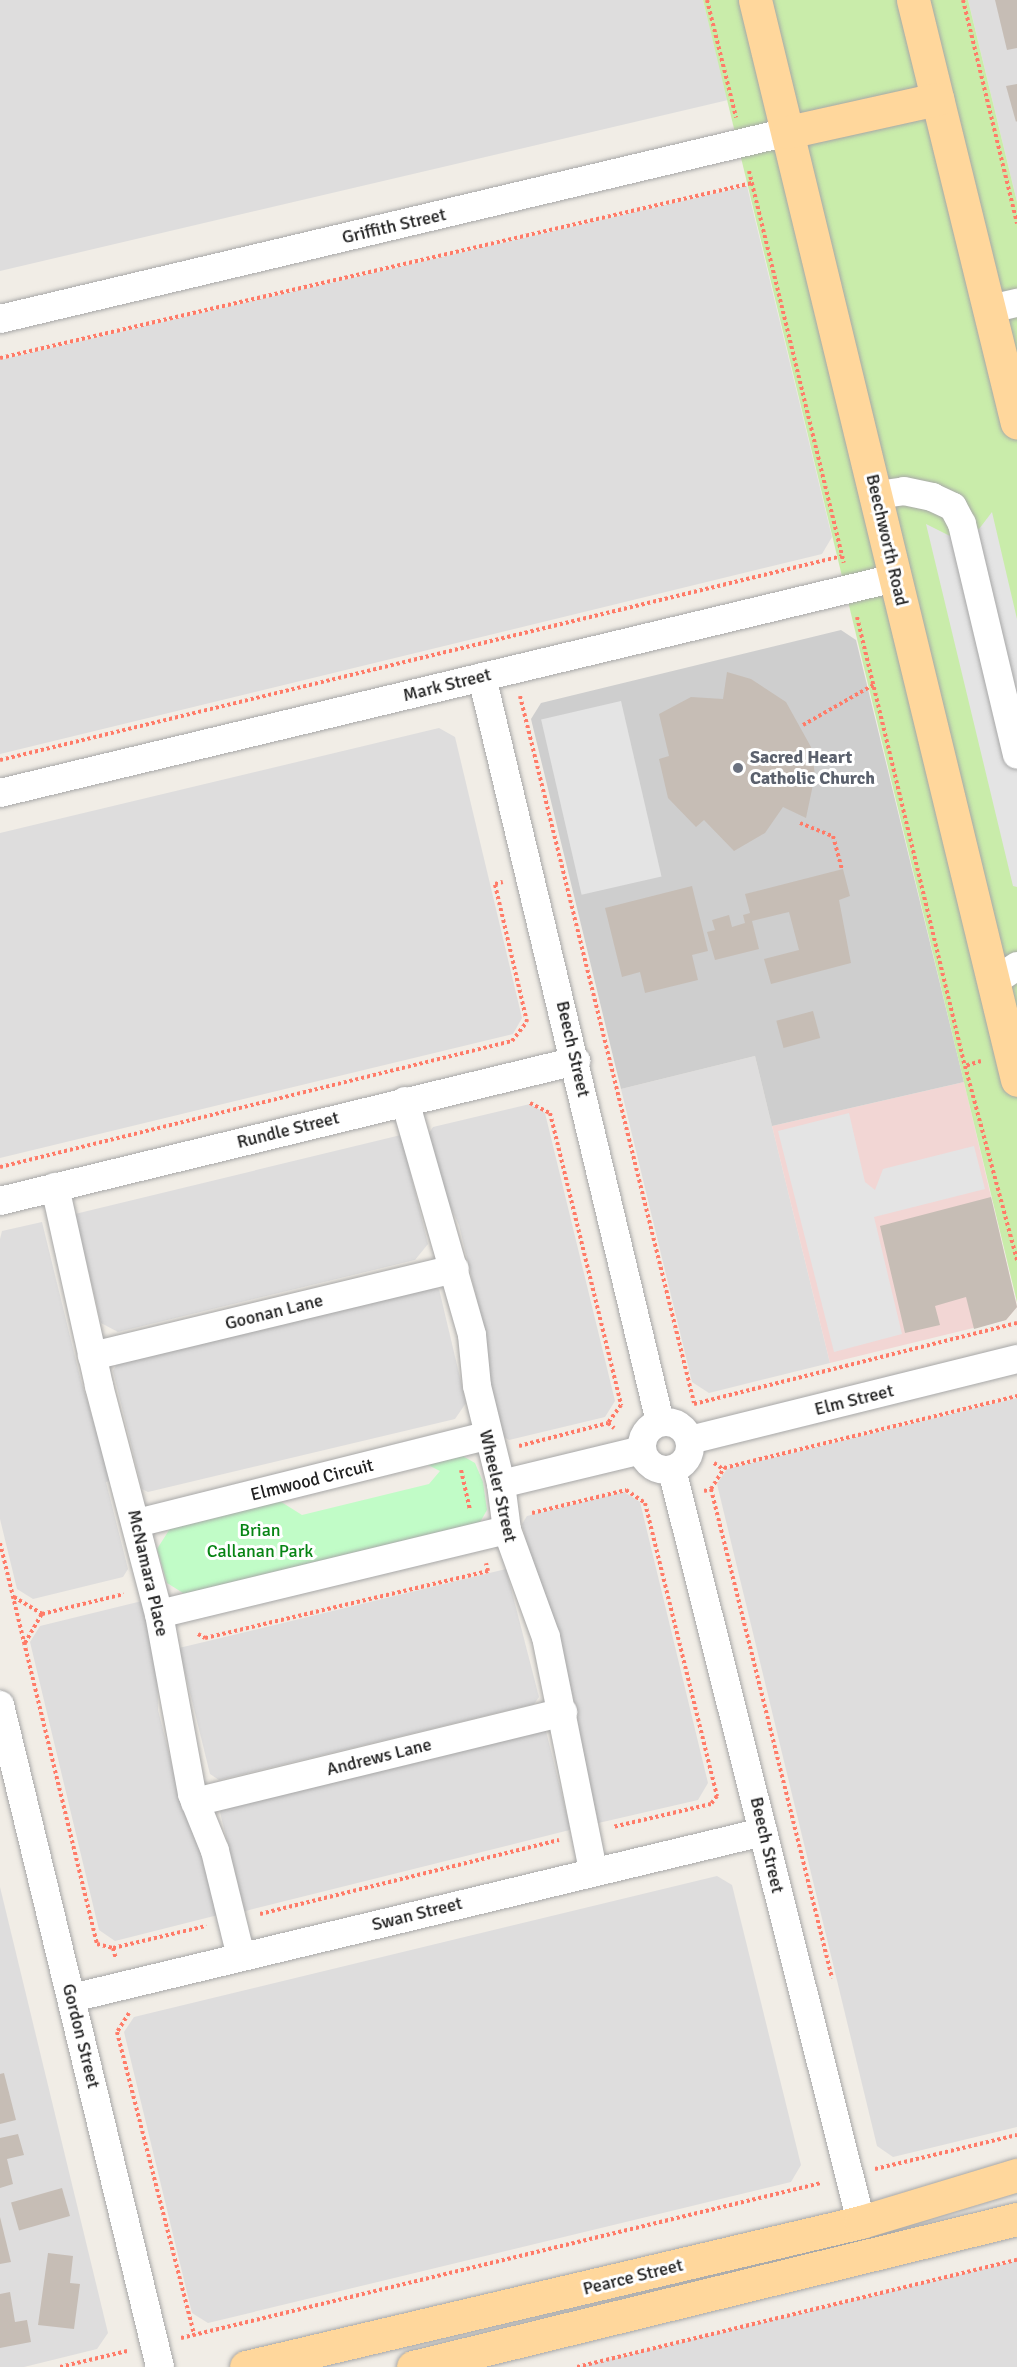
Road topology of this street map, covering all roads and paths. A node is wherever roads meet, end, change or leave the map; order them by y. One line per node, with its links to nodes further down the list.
1 (707, 0): 7 (path)
2 (755, 0): 6 (main road, Beechworth Road)
3 (913, 0): 5 (main road)
4 (963, 0): 9 (path)
5 (937, 99): 6 (main road); 10 (main road)
6 (788, 132): 7 (street, Griffith Street); 14 (main road, Beechworth Road)
7 (742, 144): 8 (path); 11 (street, Griffith Street)
8 (752, 183): 12 (path); 15 (path)
9 (1017, 224)
10 (1003, 306): 13 (main road)
11 (0, 319)
12 (0, 358)
13 (1017, 422)
14 (877, 495): 16 (main road, Beechworth Road); 22 (street)
15 (842, 556): 17 (path); 23 (path)
16 (895, 578): 17 (street, Mark Street); 28 (main road, Beechworth Road)
17 (851, 590): 18 (street, Mark Street); 20 (path)
18 (514, 669): 19 (street, Mark Street); 42 (path)
19 (483, 677): 24 (street, Mark Street); 27 (street, Beech Street)
20 (873, 685): 21 (path); 30 (path)
21 (803, 725)
22 (1017, 755)
23 (0, 760)
24 (0, 794)
25 (800, 823): 26 (path)
26 (842, 869)
27 (531, 875): 29 (street, Beech Street); 34 (path)
28 (1006, 973): 31 (main road, Beechworth Road)
29 (576, 1061): 32 (street, Rundle Street); 43 (street, Beech Street)
30 (965, 1066): 31 (path); 37 (path)
31 (1014, 1066)
32 (405, 1101): 35 (street, Rundle Street); 38 (street, Wheeler Street)
33 (527, 1101): 44 (path)
34 (0, 1167)
35 (55, 1187): 36 (street, Rundle Street); 39 (street, McNamara Place)
36 (0, 1201)
37 (1017, 1260)
38 (455, 1269): 39 (street, Goonan Lane); 47 (street, Wheeler Street)
39 (92, 1356): 53 (street, McNamara Place)
40 (1017, 1359): 45 (street, Elm Street)
41 (1017, 1396): 51 (path)
42 (694, 1403)
43 (660, 1422): 45 (street); 48 (street)
44 (608, 1424): 47 (path); 48 (path)
45 (690, 1440): 49 (street)
46 (456, 1444): 47 (street, Elmwood Circuit); 53 (street, Elmwood Circuit); 55 (path)
47 (488, 1445): 50 (street, Wheeler Street)
48 (633, 1452): 49 (street); 50 (street); 52 (path)
49 (672, 1470): 64 (street, Beech Street)
50 (501, 1484): 54 (street, Wheeler Street)
51 (711, 1489)
52 (626, 1490): 54 (path); 65 (path)
53 (137, 1523): 58 (street, McNamara Place)
54 (506, 1525): 55 (street); 62 (street, Wheeler Street)
55 (478, 1537): 58 (street); 58 (path)
56 (0, 1543): 57 (path)
57 (13, 1596): 59 (path); 60 (path)
58 (158, 1610): 59 (path); 63 (street, McNamara Place)
59 (42, 1614): 60 (path)
60 (24, 1644): 68 (path)
61 (0, 1705): 71 (street, Gordon Street)
62 (563, 1712): 63 (street, Andrews Lane); 65 (street, Wheeler Street)
63 (195, 1802): 67 (street, McNamara Place)
64 (763, 1832): 66 (street, Swan Street); 74 (street, Beech Street)
65 (584, 1834): 66 (street, Wheeler Street); 67 (path)
66 (593, 1871): 69 (street, Swan Street)
67 (232, 1920): 68 (path); 69 (street, McNamara Place)
68 (113, 1948): 70 (path)
69 (241, 1957): 70 (street, Swan Street)
70 (124, 1986): 71 (street, Swan Street); 80 (path)
71 (72, 1998): 81 (street, Gordon Street)
72 (1017, 2135): 74 (path)
73 (1017, 2175): 76 (main road, Pearce Street)
74 (849, 2176): 76 (street, Beech Street); 80 (path)
75 (1017, 2219): 77 (main road, Pearce Street)
76 (861, 2222): 77 (main road); 79 (main road, Pearce Street)
77 (869, 2253): 85 (main road, Pearce Street)
78 (1017, 2260): 86 (path)
79 (395, 2334): 83 (main road, Pearce Street); 84 (main road)
80 (194, 2335): 81 (path)
81 (157, 2356): 82 (path)
82 (60, 2367)
83 (246, 2367)
84 (404, 2367)
85 (413, 2367)
86 (577, 2367)

